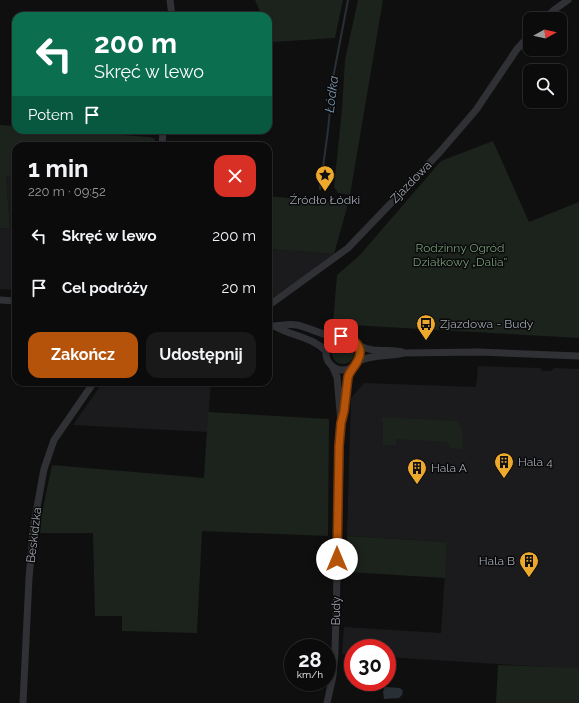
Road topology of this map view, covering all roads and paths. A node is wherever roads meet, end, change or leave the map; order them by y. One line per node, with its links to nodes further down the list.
1 (170, 0): 3 (street)
2 (568, 0): 4 (street)
3 (172, 12)
4 (552, 12)
5 (523, 43): 8 (street, Zjazdowa)
6 (0, 300): 7 (street)
7 (12, 301)
8 (272, 303)
9 (272, 326): 10 (street)
10 (276, 327): 11 (street); 13 (street)
11 (337, 337): 12 (street); 13 (street)
12 (357, 344): 14 (street); 16 (street)
13 (326, 351): 17 (street)
14 (404, 353): 15 (street); 16 (street)
15 (579, 356)
16 (354, 365): 17 (street); 19 (street, Budy)
17 (333, 368): 19 (street, Budy)
18 (91, 386): 20 (street, Beskidzka)
19 (341, 423): 21 (street, Budy)
20 (23, 703)
21 (327, 703)

